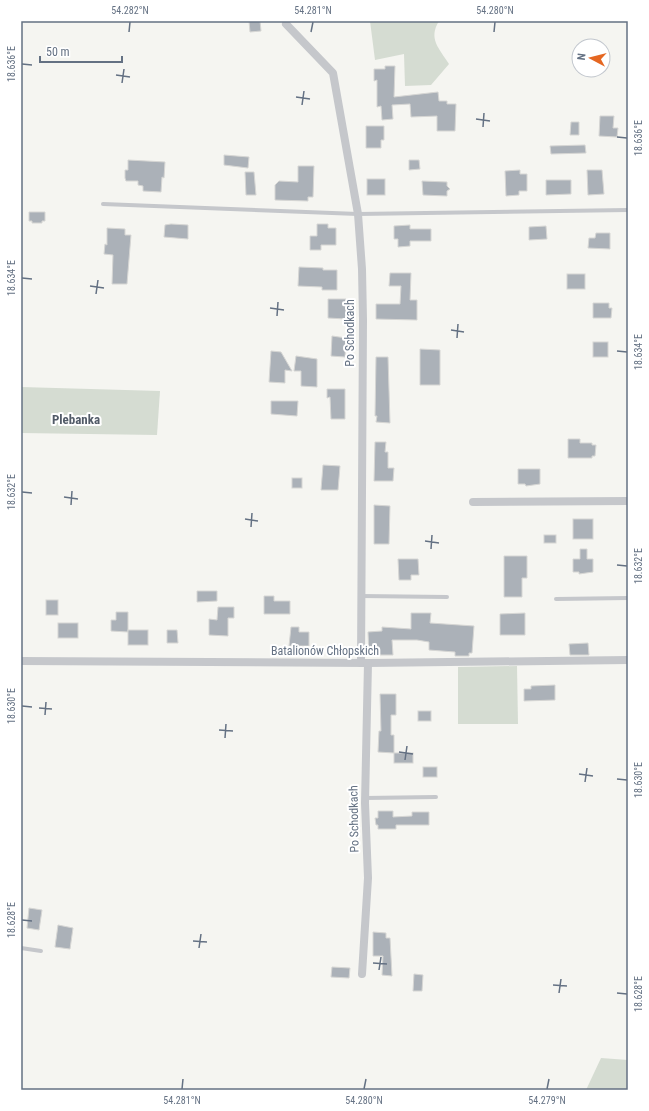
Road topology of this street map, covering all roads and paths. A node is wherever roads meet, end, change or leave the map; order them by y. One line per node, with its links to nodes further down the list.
1 (286, 24): 4 (street, Po Schodkach)
2 (103, 204): 4 (lane)
3 (628, 210): 4 (lane)
4 (358, 214): 7 (street, Po Schodkach)
5 (628, 501): 6 (street)
6 (473, 502)
7 (361, 596): 8 (lane); 13 (street, Po Schodkach)
8 (447, 597)
9 (628, 598): 10 (lane)
10 (556, 599)
11 (628, 660): 13 (street, Batalionów Chłopskich)
12 (21, 661): 13 (street, Batalionów Chłopskich)
13 (364, 663): 15 (street, Po Schodkach)
14 (436, 797): 15 (lane)
15 (365, 798): 18 (street, Po Schodkach)
16 (21, 948): 17 (lane)
17 (41, 951)
18 (362, 974)

